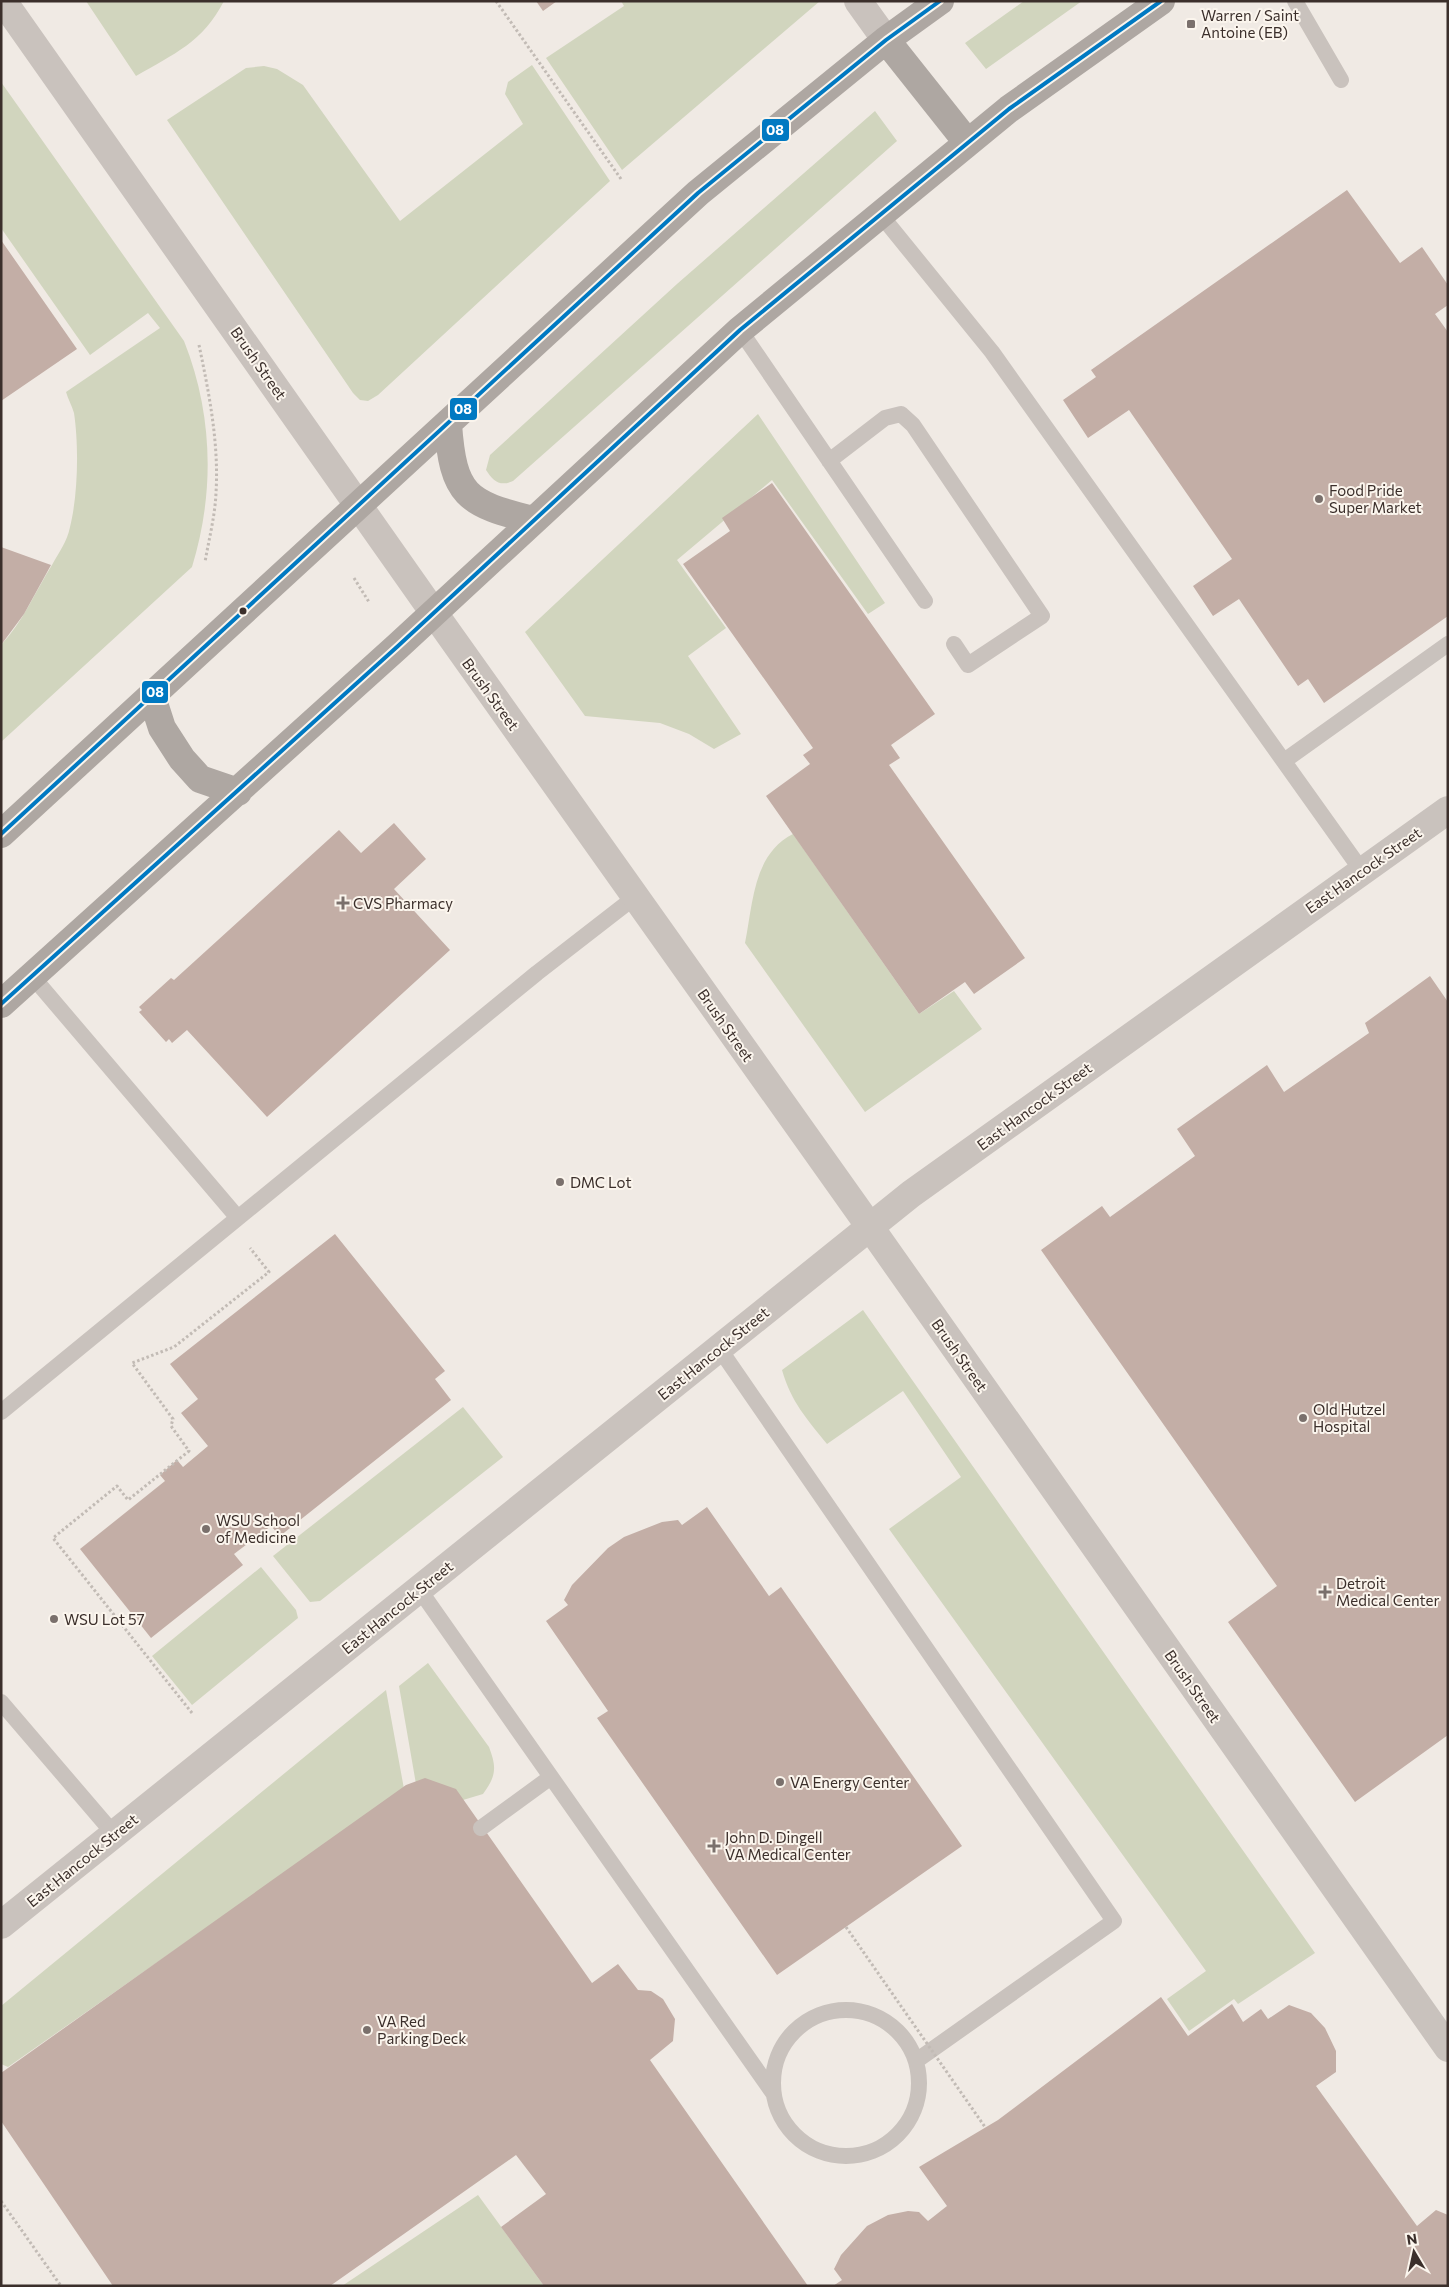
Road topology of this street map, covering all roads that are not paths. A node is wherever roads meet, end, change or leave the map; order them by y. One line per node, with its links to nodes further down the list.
1 (4, 1): 13 (street, Brush Street)
2 (858, 1): 6 (street)
3 (940, 1): 6 (main road)
4 (1161, 1): 8 (main road)
5 (1295, 1): 7 (lane)
6 (886, 40): 8 (main road); 11 (main road)
7 (1341, 80)
8 (967, 142): 9 (main road)
9 (880, 214): 10 (main road); 20 (lane)
10 (740, 330): 12 (lane); 14 (main road)
11 (448, 424): 13 (main road); 14 (main road)
12 (829, 461): 15 (lane); 17 (lane)
13 (359, 506): 16 (street, Brush Street); 19 (main road)
14 (534, 520): 16 (main road)
15 (925, 601)
16 (434, 613): 21 (main road); 25 (street, Brush Street)
17 (954, 644)
18 (1448, 644): 20 (lane)
19 (152, 696): 21 (main road); 23 (main road)
20 (1284, 760): 24 (lane)
21 (238, 792): 26 (main road)
22 (1448, 810): 24 (street, East Hancock Street)
23 (1, 834)
24 (1362, 871): 29 (street, East Hancock Street)
25 (636, 897): 28 (lane); 29 (street, Brush Street)
26 (32, 976): 27 (main road); 28 (lane)
27 (1, 1004)
28 (234, 1221): 31 (lane)
29 (870, 1227): 30 (street, East Hancock Street); 38 (street, Brush Street)
30 (719, 1348): 32 (street, East Hancock Street); 39 (lane)
31 (1, 1412)
32 (419, 1589): 34 (lane); 36 (street, East Hancock Street)
33 (1, 1702): 36 (lane)
34 (551, 1777): 35 (lane); 40 (lane)
35 (481, 1828)
36 (114, 1834): 37 (street, East Hancock Street)
37 (1, 1925)
38 (1448, 2048)
39 (916, 2061): 40 (lane); 40 (lane)
40 (773, 2094)

